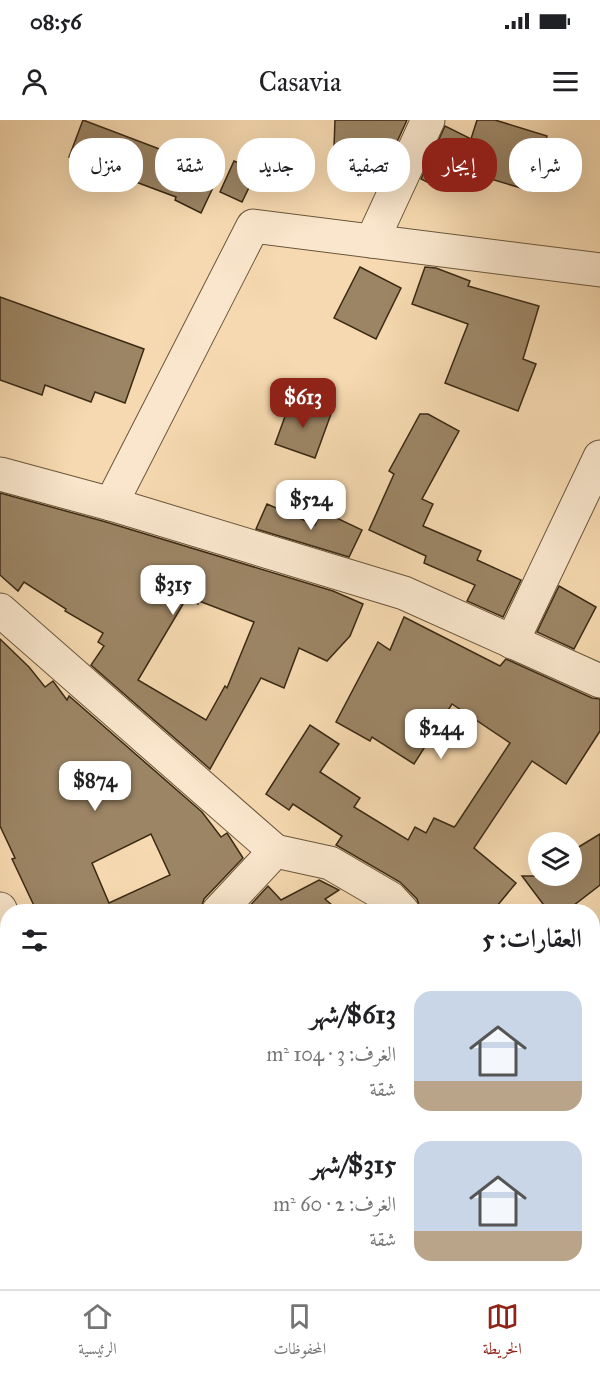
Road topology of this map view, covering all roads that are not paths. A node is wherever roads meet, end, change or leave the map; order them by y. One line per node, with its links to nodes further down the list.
1 (428, 120): 2 (street)
2 (372, 241): 3 (street); 6 (street)
3 (600, 270)
4 (600, 457): 8 (street)
5 (0, 474): 6 (street)
6 (111, 504): 8 (street)
7 (0, 610): 10 (street)
8 (512, 642): 9 (street)
9 (600, 681)
10 (275, 851): 11 (street); 12 (street)
11 (225, 904)
12 (396, 904)

